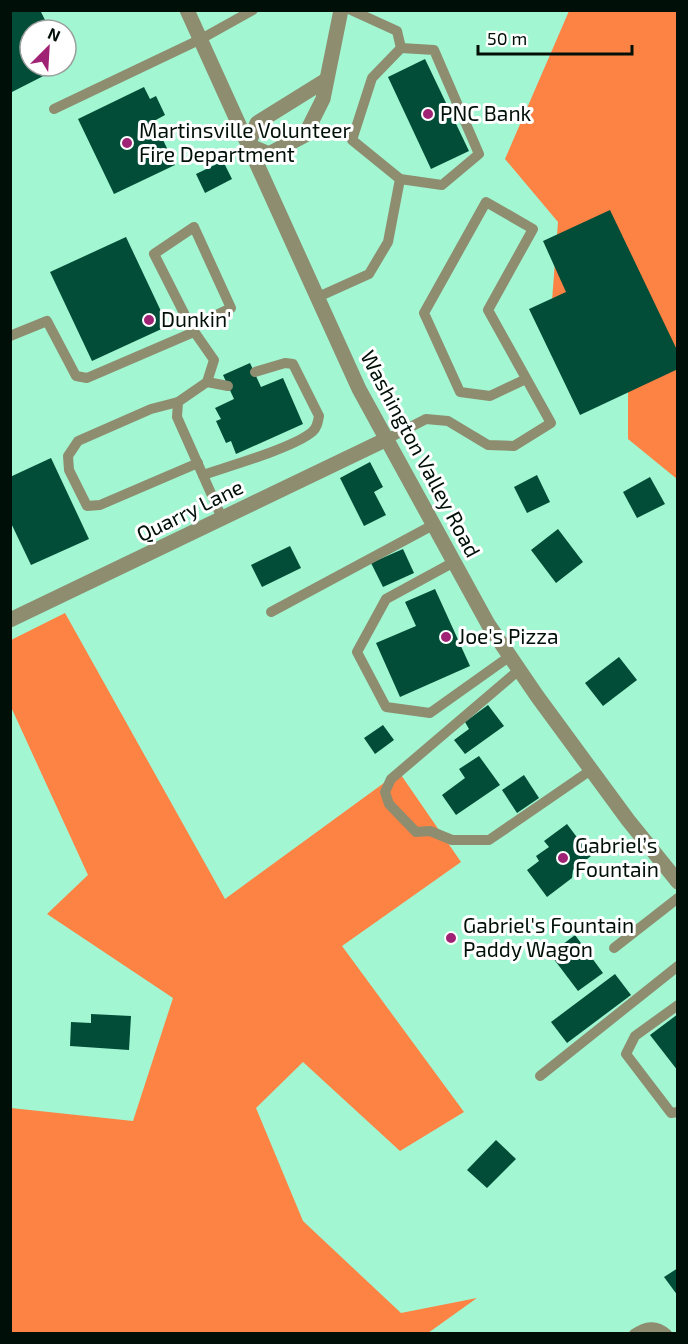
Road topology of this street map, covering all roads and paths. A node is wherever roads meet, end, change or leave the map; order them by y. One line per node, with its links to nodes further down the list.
1 (187, 10): 5 (street, Washington Valley Road)
2 (253, 10): 5 (lane)
3 (341, 10): 7 (street)
4 (351, 10): 6 (lane)
5 (201, 39): 8 (lane); 9 (street, Washington Valley Road)
6 (401, 48): 10 (lane); 10 (lane)
7 (326, 80): 9 (street); 9 (street)
8 (54, 110)
9 (248, 145): 11 (street, Washington Valley Road)
10 (400, 179): 11 (lane)
11 (318, 297): 19 (street, Washington Valley Road)
12 (193, 330): 12 (lane); 13 (lane); 16 (lane)
13 (10, 336)
14 (255, 372): 21 (lane)
15 (526, 379): 15 (lane); 19 (lane)
16 (207, 382): 17 (lane); 18 (lane)
17 (228, 386)
18 (178, 402): 20 (lane); 20 (lane)
19 (387, 440): 22 (street, Quarry Lane); 23 (street, Washington Valley Road)
20 (198, 463): 21 (lane)
21 (203, 475): 22 (lane)
22 (222, 518): 26 (street, Quarry Lane)
23 (433, 525): 24 (street, Washington Valley Road); 25 (lane)
24 (454, 562): 27 (street, Washington Valley Road); 27 (lane)
25 (271, 612)
26 (10, 620)
27 (510, 656): 28 (street, Washington Valley Road)
28 (519, 670): 29 (street, Washington Valley Road); 29 (lane)
29 (591, 770): 30 (street, Washington Valley Road)
30 (676, 875)
31 (678, 898): 32 (lane)
32 (614, 948)
33 (678, 966): 35 (lane)
34 (678, 1005): 36 (lane)
35 (540, 1077)
36 (678, 1112)
37 (634, 1334): 38 (lane)
38 (667, 1334)

